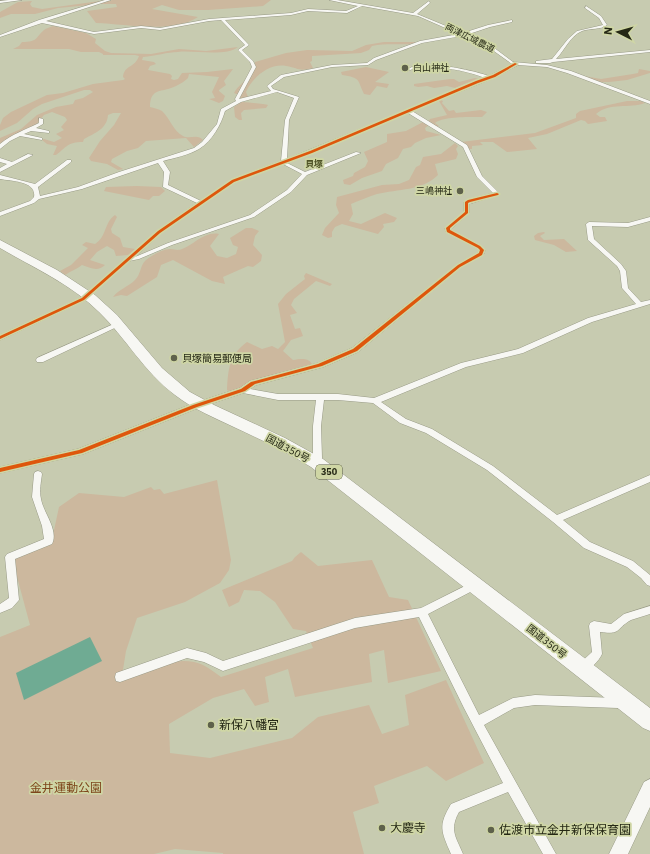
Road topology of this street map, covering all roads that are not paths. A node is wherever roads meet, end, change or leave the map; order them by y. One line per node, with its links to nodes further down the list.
1 (20, 0): 5 (street)
2 (109, 0): 11 (street)
3 (331, 0): 4 (street, 両津広域農道)
4 (340, 1): 7 (street, 両津広域農道)
5 (0, 2)
6 (429, 2): 9 (street)
7 (362, 5): 9 (street, 両津広域農道); 10 (street)
8 (586, 7): 16 (street)
9 (414, 14): 13 (street, 両津広域農道)
10 (223, 20): 11 (street); 22 (street)
11 (40, 21): 14 (street)
12 (511, 21): 13 (street)
13 (462, 34): 17 (street, 両津広域農道); 21 (street)
14 (0, 36)
15 (650, 51): 16 (street)
16 (553, 61): 17 (street); 18 (street)
17 (518, 64): 18 (street); 20 (street)
18 (547, 66): 23 (street)
19 (410, 69): 20 (street)
20 (488, 78): 24 (street)
21 (277, 91): 22 (street); 36 (street)
22 (239, 101): 34 (street)
23 (650, 103)
24 (408, 111): 36 (street); 54 (street)
25 (41, 119): 26 (street)
26 (30, 129): 27 (street); 28 (street)
27 (46, 132)
28 (18, 134): 29 (street); 30 (street)
29 (40, 139)
30 (0, 147)
31 (358, 153): 39 (street)
32 (30, 155): 37 (street)
33 (0, 160): 37 (street)
34 (160, 161): 42 (street); 43 (street)
35 (69, 162): 41 (street)
36 (283, 162): 39 (street); 43 (street)
37 (12, 164): 38 (street)
38 (0, 170)
39 (305, 174): 47 (street)
40 (0, 178): 41 (street)
41 (35, 187): 42 (street)
42 (37, 198): 44 (street)
43 (202, 203): 47 (street)
44 (0, 214)
45 (650, 218): 50 (street)
46 (0, 243): 48 (highway, 国道350号 / 350)
47 (126, 260): 48 (street)
48 (88, 296): 51 (highway, 国道350号 / 350); 52 (street)
49 (650, 302): 50 (street)
50 (640, 305): 56 (street)
51 (118, 325): 53 (street); 57 (highway, 国道350号 / 350)
52 (0, 338)
53 (40, 360)
54 (244, 390): 55 (street); 57 (street)
55 (320, 397): 56 (street); 58 (street)
56 (375, 401): 62 (street)
57 (200, 405): 58 (highway, 国道350号 / 350); 59 (street)
58 (317, 463): 64 (highway, 国道350号 / 350)
59 (0, 470)
60 (38, 474): 65 (street)
61 (650, 478): 62 (street)
62 (556, 519): 63 (street)
63 (650, 582)
64 (475, 585): 67 (street); 68 (highway, 国道350号 / 350)
65 (0, 609)
66 (650, 610): 68 (street)
67 (422, 612): 69 (street); 72 (street)
68 (582, 669): 70 (highway, 国道350号 / 350)
69 (120, 677)
70 (623, 700): 71 (highway, 国道350号 / 350); 72 (street)
71 (646, 713)
72 (478, 722): 73 (street)
73 (512, 785): 75 (street); 76 (street)
74 (650, 788): 77 (street)
75 (457, 854)
76 (550, 854)
77 (618, 854)

